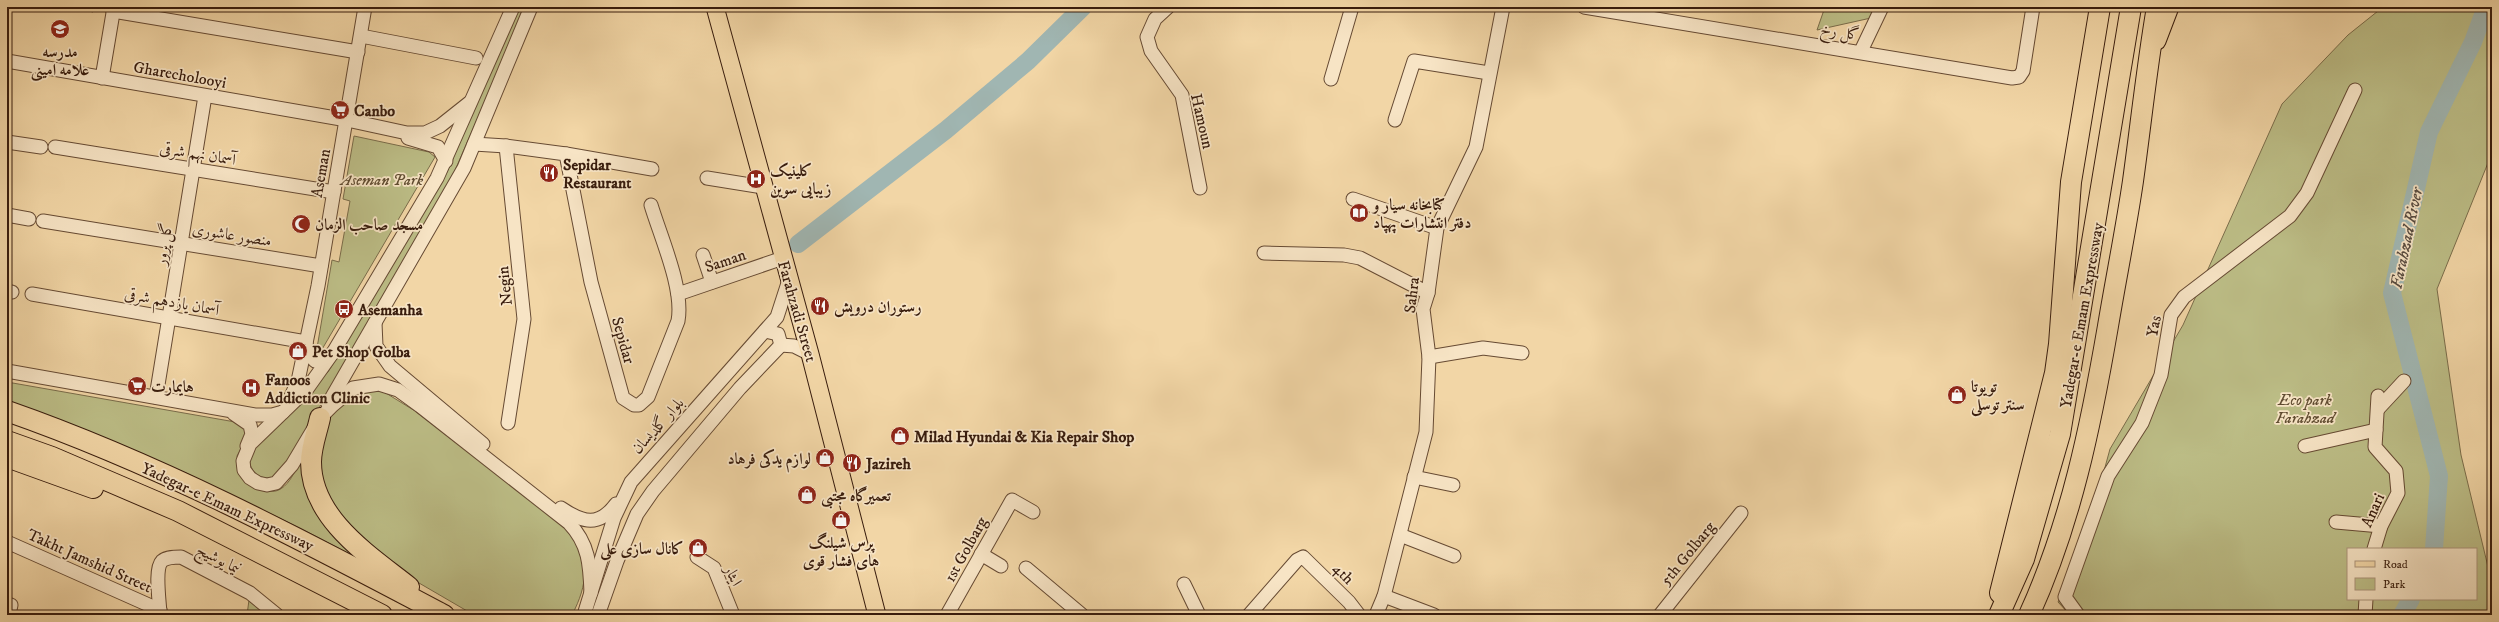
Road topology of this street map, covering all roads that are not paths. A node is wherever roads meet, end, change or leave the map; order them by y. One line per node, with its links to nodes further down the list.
1 (366, 7): 16 (street, Aseman)
2 (514, 7): 27 (street)
3 (532, 7): 31 (street)
4 (715, 7): 40 (main road, Farahzadi Street)
5 (1168, 7): 41 (street, Hamoun)
6 (1352, 7): 24 (street)
7 (1503, 7): 22 (street, Sahra)
8 (1584, 7): 17 (street, گل رخ)
9 (1882, 7): 17 (street)
10 (2033, 7): 17 (street, گل رخ)
11 (2100, 7): 119 (highway)
12 (2131, 7): 120 (highway, Yadegar-e Emam Expressway)
13 (2157, 7): 21 (highway, Yadegar-e Emam Expressway)
14 (2170, 7): 21 (main road)
15 (114, 9): 18 (street); 23 (street)
16 (361, 36): 18 (street, Aseman); 19 (street)
17 (1861, 51)
18 (358, 52): 29 (street, Aseman)
19 (476, 58)
20 (7, 61): 23 (street, Gharecholooyi)
21 (2146, 71): 121 (highway, Yadegar-e Emam Expressway)
22 (1489, 73): 28 (street); 48 (street, Sahra)
23 (102, 78): 26 (street, Gharecholooyi)
24 (1331, 79)
25 (2355, 90): 122 (street, Yas)
26 (205, 96): 29 (street, Gharecholooyi); 37 (street, گل پرور)
27 (473, 99): 29 (street); 36 (street)
28 (1395, 120)
29 (346, 123): 36 (street); 42 (street, Aseman)
30 (7, 142): 34 (street)
31 (474, 144): 33 (street); 60 (street)
32 (55, 146): 37 (street, آسمان نهم شرقی)
33 (506, 146): 35 (street); 75 (street, Negin)
34 (41, 147)
35 (566, 154): 38 (street); 58 (street, Sepidar)
36 (446, 161): 64 (street)
37 (193, 169): 42 (street, آسمان نهم شرقی); 49 (street, گل پرور)
38 (652, 169)
39 (707, 178): 40 (street)
40 (763, 187): 52 (main road, Farahzadi Street)
41 (1200, 188)
42 (334, 192): 53 (street, Aseman)
43 (1353, 199): 48 (street)
44 (651, 205): 58 (street)
45 (7, 215): 46 (street)
46 (29, 219)
47 (43, 221): 49 (street, منصور عاشوری)
48 (1437, 228): 56 (street, Sahra)
49 (181, 243): 53 (street, منصور عاشوری); 59 (street, گل پرور)
50 (1264, 253): 56 (street)
51 (703, 255): 55 (street)
52 (783, 258): 54 (main road, Farahzadi Street); 55 (street, Saman)
53 (321, 266): 62 (street, Aseman)
54 (789, 278): 61 (street, بلوار گلدیسان); 66 (main road, Farahzadi Street)
55 (712, 282): 58 (street, Saman)
56 (1428, 293): 67 (street, Sahra)
57 (32, 294): 59 (street, آسمان یازدهم شرقی)
58 (678, 294)
59 (169, 317): 62 (street, آسمان یازدهم شرقی); 70 (street, گل پرور)
60 (374, 322): 74 (street); 83 (street)
61 (765, 331): 63 (street); 83 (street, بلوار گلدیسان)
62 (306, 342): 64 (street); 73 (street, Aseman)
63 (781, 345): 66 (street); 109 (street)
64 (334, 352): 73 (street)
65 (1522, 353): 67 (street)
66 (810, 354): 111 (main road, Farahzadi Street)
67 (1429, 357): 81 (street, Sahra)
68 (7, 371): 70 (street)
69 (2404, 380): 76 (street, Anari)
70 (156, 397): 71 (street)
71 (219, 408): 73 (street); 79 (street)
72 (7, 411): 107 (highway, Yadegar-e Emam Expressway)
73 (284, 411): 79 (street)
74 (320, 418): 79 (street); 98 (street); 107 (highway)
75 (508, 423)
76 (2376, 430): 78 (street); 88 (street, Anari)
77 (7, 440): 84 (highway, Yadegar-e Emam Expressway)
78 (2305, 446)
79 (245, 451)
80 (7, 457): 84 (highway)
81 (1414, 478): 82 (street); 89 (street, Sahra)
82 (1453, 485)
83 (628, 488): 98 (street, بلوار گلدیسان)
84 (178, 511): 106 (highway, Yadegar-e Emam Expressway)
85 (1033, 512): 92 (street, 1st Golbarg)
86 (1741, 513): 118 (street, 5th Golbarg)
87 (2336, 522): 88 (street)
88 (2381, 526): 91 (street, Anari)
89 (1400, 535): 93 (street); 99 (street, Sahra)
90 (7, 542): 102 (street, Takht Jamshid Street)
91 (2374, 548)
92 (981, 554): 95 (street); 112 (street, 1st Golbarg)
93 (1454, 556)
94 (697, 557): 110 (street, ایثار)
95 (1001, 566)
96 (1026, 568): 113 (street)
97 (1184, 584): 114 (street)
98 (591, 593): 108 (street, بلوار گلدیسان)
99 (1384, 596): 116 (street, Sahra); 117 (street)
100 (2366, 600): 123 (street)
101 (7, 604): 104 (street)
102 (160, 612): 105 (street, نیما یوشیج)
103 (1254, 613): 115 (street, 4th)
104 (7, 614)
105 (277, 615)
106 (382, 615)
107 (443, 615)
108 (584, 615)
109 (598, 615)
110 (733, 615)
111 (877, 615)
112 (947, 615)
113 (1082, 615)
114 (1199, 615)
115 (1358, 615)
116 (1376, 615)
117 (1434, 615)
118 (1660, 615)
119 (1995, 615)
120 (1999, 615)
121 (2029, 615)
122 (2078, 615)
123 (2365, 615)

